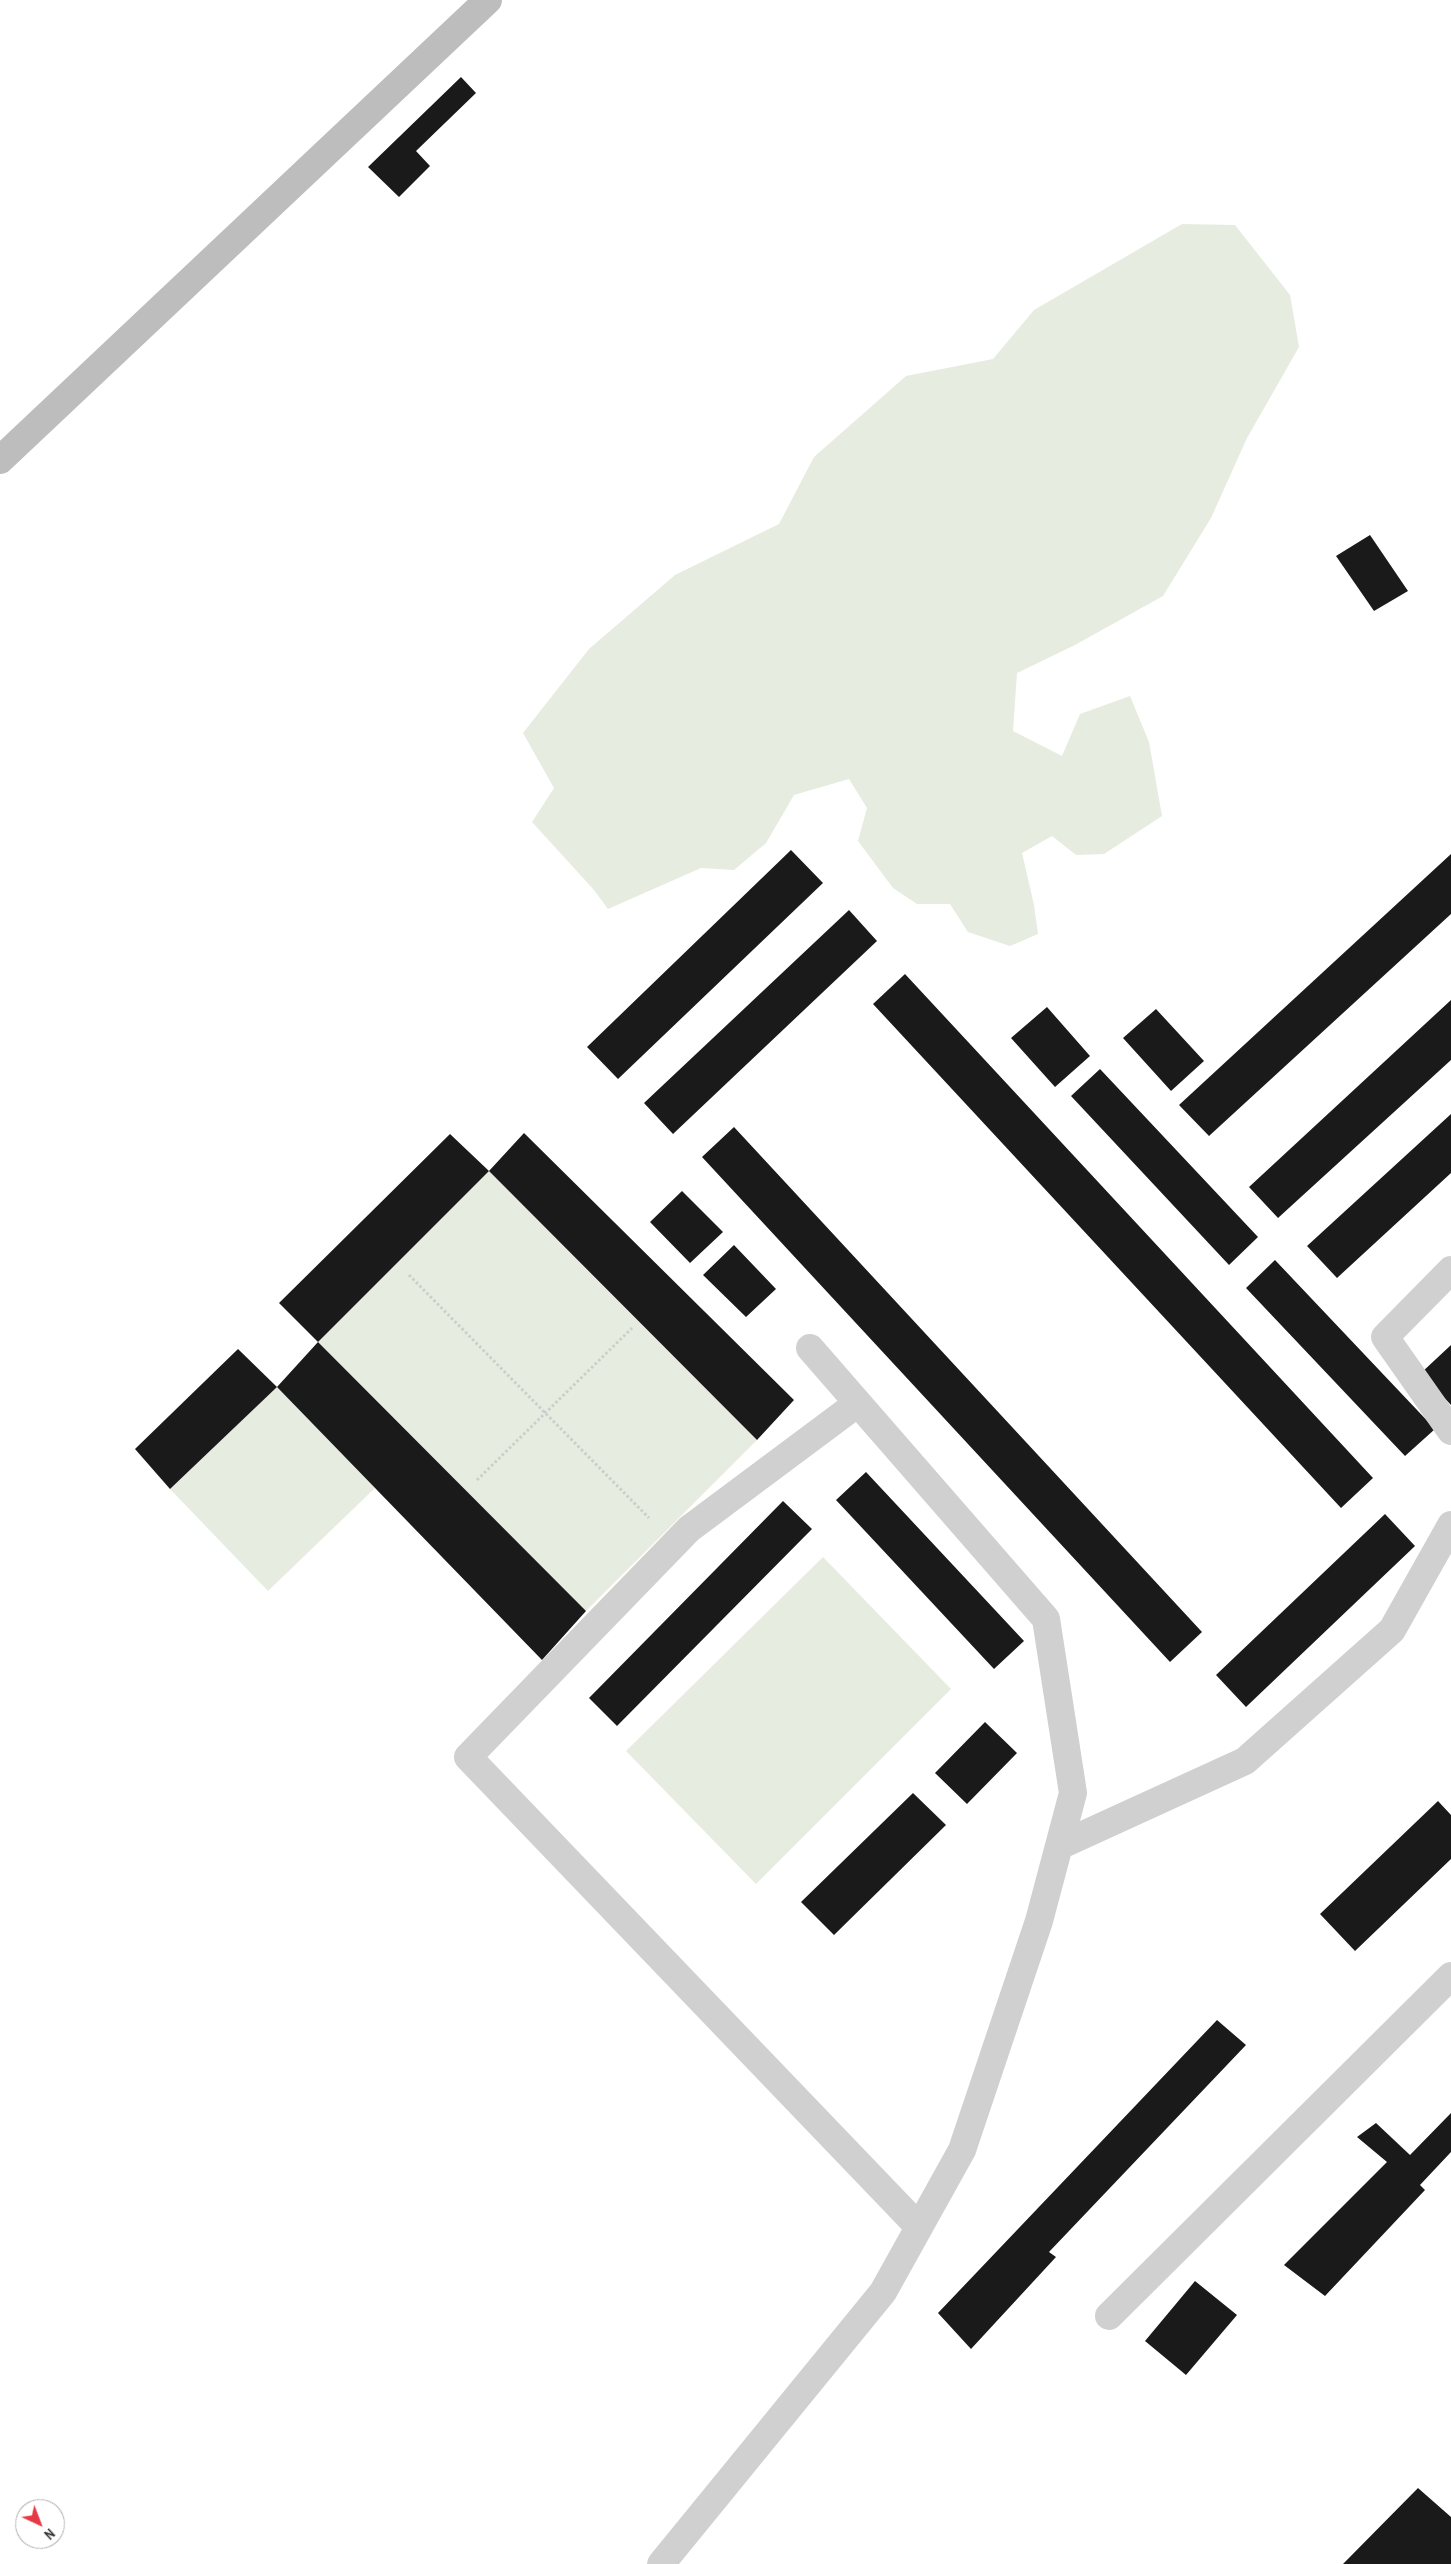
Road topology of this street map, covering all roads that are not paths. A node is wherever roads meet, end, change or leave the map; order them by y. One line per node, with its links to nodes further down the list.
1 (488, 0): 2 (main road)
2 (0, 460)
3 (1451, 1270): 6 (street)
4 (810, 1348): 5 (street)
5 (858, 1403): 8 (street); 10 (street)
6 (1451, 1431)
7 (1451, 1525): 8 (street)
8 (1059, 1846): 10 (street)
9 (1451, 1976): 11 (street)
10 (919, 2227): 12 (street)
11 (1109, 2316)
12 (661, 2564)

